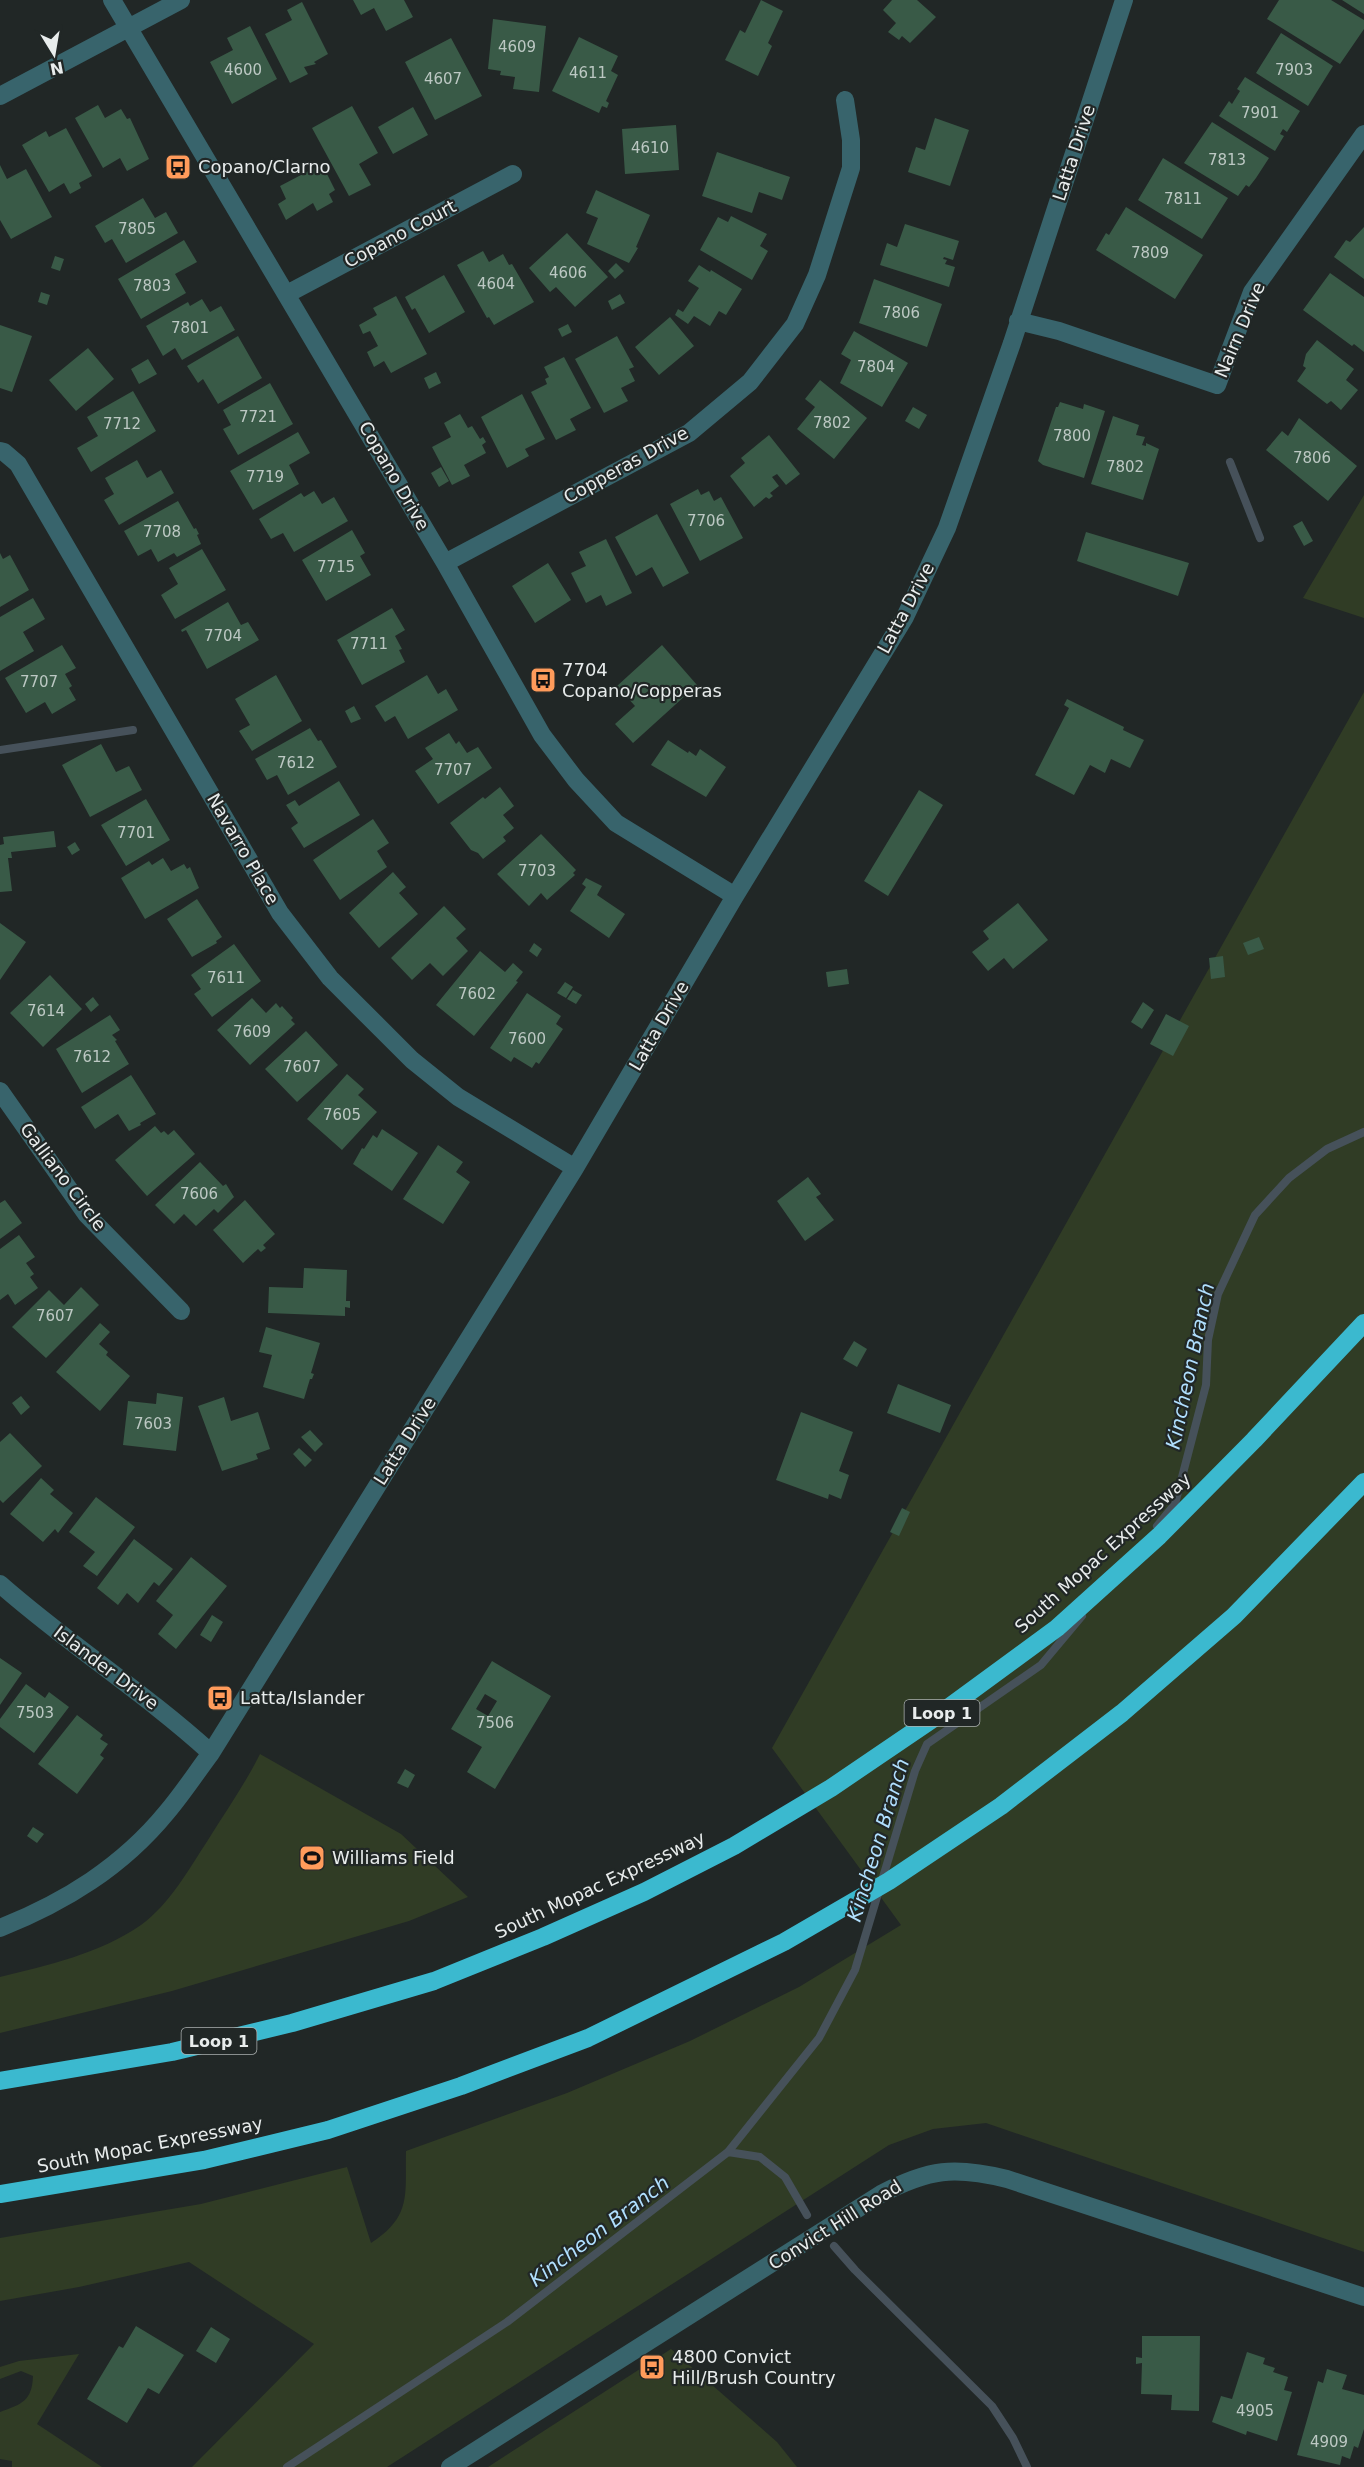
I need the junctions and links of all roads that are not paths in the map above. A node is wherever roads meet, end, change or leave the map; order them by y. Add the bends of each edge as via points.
1 (112, 0) edge
2 (181, 0) edge
3 (1124, 0) edge
4 (129, 29) junction
5 (0, 96) edge
6 (845, 100) dead end
7 (1364, 134) edge
8 (513, 174) dead end
9 (287, 294) junction
10 (1018, 321) junction
11 (0, 451) edge
12 (445, 563) junction
13 (735, 896) junction
14 (0, 1091) edge
15 (575, 1168) junction
16 (181, 1311) dead end
17 (1364, 1323) edge
18 (1364, 1482) edge
19 (0, 1584) edge
20 (211, 1753) junction
21 (0, 1928) edge
22 (0, 2081) edge
23 (0, 2194) edge
24 (1364, 2297) edge
25 (450, 2467) edge

1 - 4 street, Copano Drive
2 - 4 street
3 - 10 street, Latta Drive
4 - 5 street
4 - 9 street, Copano Drive
6 - 12 street, Copperas Drive via 851,168 817,275 795,324 750,382 688,433
7 - 10 street, Nairn Drive via 1252,292 1217,385 1059,331
8 - 9 street, Copano Court
9 - 12 street, Copano Drive
10 - 13 street, Latta Drive via 947,528 905,617
11 - 15 street, Navarro Place via 18,464 280,913 330,978 412,1060 458,1097
12 - 13 street, Copano Drive via 542,735 576,780 616,823
13 - 15 street, Latta Drive
14 - 16 street, Galliano Circle via 87,1215
15 - 20 street, Latta Drive
17 - 22 highway, South Mopac Expressway / Loop 1 via 1159,1536 1057,1628 831,1788 724,1851 624,1901 434,1981 292,2023 172,2052
18 - 23 highway, South Mopac Expressway via 1234,1616 1122,1713 1001,1806 889,1881 784,1942 588,2038 328,2130 204,2160
19 - 20 street, Islander Drive via 176,1720
20 - 21 street, Latta Drive via 167,1813 101,1877 36,1914
24 - 25 street, Convict Hill Road via 1007,2179 976,2171 938,2171 907,2180 881,2194

